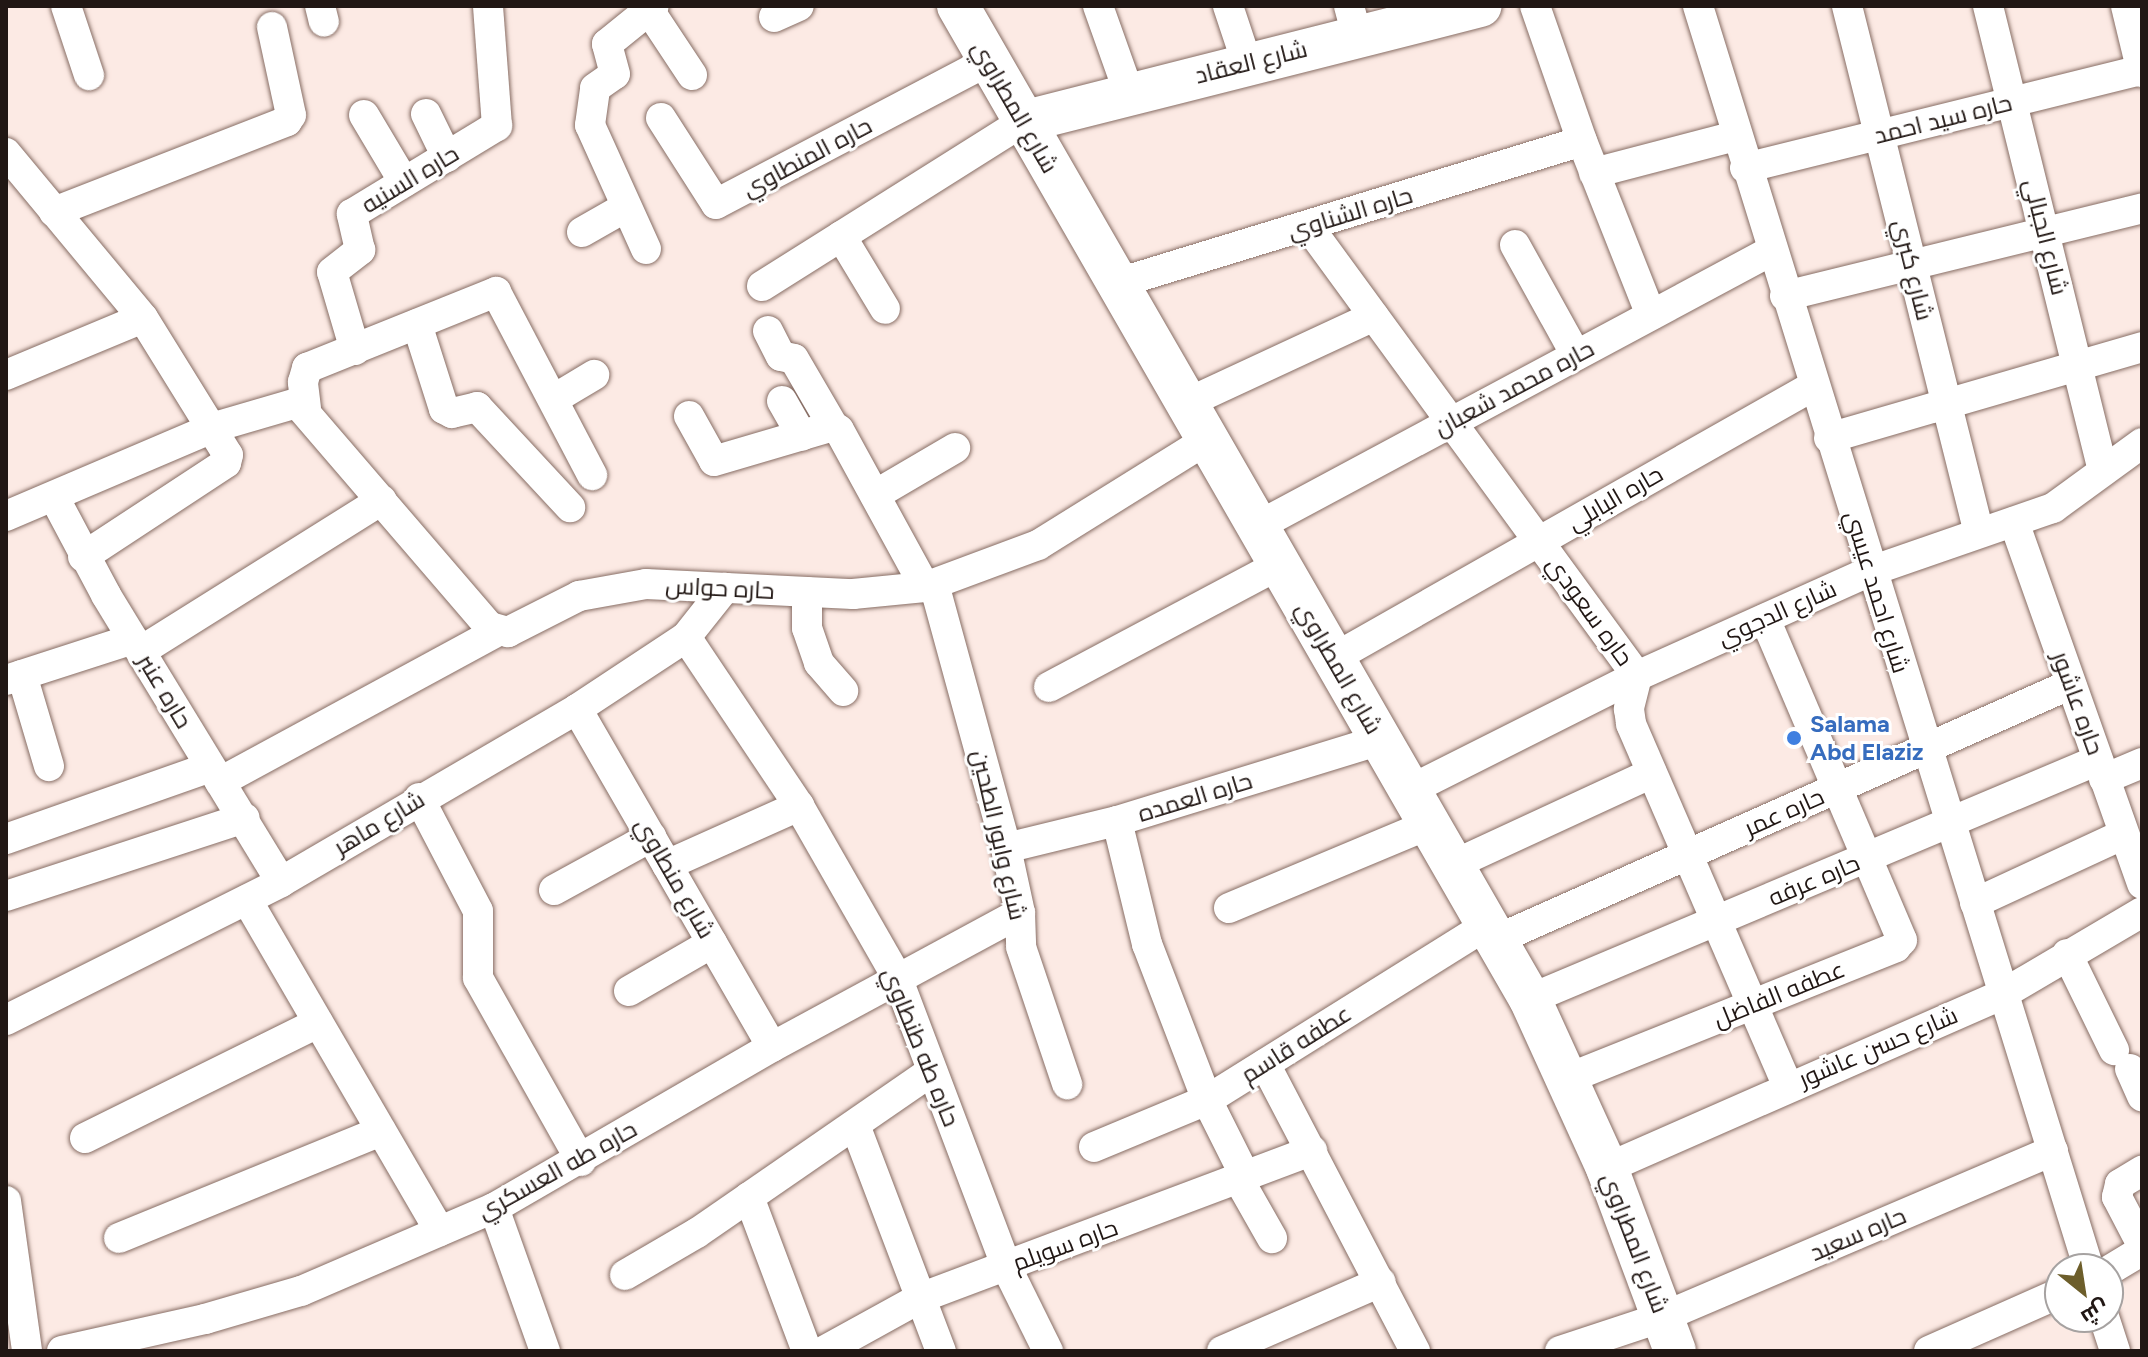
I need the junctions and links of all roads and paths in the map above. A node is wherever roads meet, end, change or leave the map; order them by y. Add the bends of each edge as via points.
1 (66, 6) edge
2 (488, 6) edge
3 (958, 6) edge
4 (1098, 6) edge
5 (1228, 6) edge
6 (1481, 6) edge
7 (1535, 6) edge
8 (1698, 6) edge
9 (1847, 6) edge
10 (1988, 6) edge
11 (2126, 6) edge
12 (651, 8) edge
13 (1353, 21) edge
14 (272, 27) dead end
15 (988, 61) junction
16 (1247, 63) junction
17 (2142, 71) edge
18 (89, 75) dead end
19 (692, 75) dead end
20 (1129, 93) junction
21 (2012, 102) junction
22 (426, 114) dead end
23 (364, 115) dead end
24 (661, 118) dead end
25 (1022, 122) junction
26 (1879, 135) junction
27 (1735, 136) junction
28 (1582, 141) junction
29 (7, 156) edge
30 (447, 157) junction
31 (1745, 168) junction
32 (1594, 173) junction
33 (404, 182) junction
34 (626, 207) junction
35 (2142, 208) edge
36 (54, 212) junction
37 (1308, 226) junction
38 (582, 232) dead end
39 (2045, 232) junction
40 (841, 236) junction
41 (1515, 245) dead end
42 (646, 249) dead end
43 (1771, 251) junction
44 (1912, 265) junction
45 (1118, 283) junction
46 (762, 286) dead end
47 (1785, 296) junction
48 (885, 309) dead end
49 (1651, 315) junction
50 (1374, 316) junction
51 (143, 318) junction
52 (417, 324) junction
53 (768, 331) dead end
54 (2142, 347) edge
55 (355, 350) junction
56 (1576, 355) junction
57 (2077, 365) junction
58 (6, 375) edge
59 (594, 375) dead end
60 (1813, 386) junction
61 (554, 399) junction
62 (782, 401) dead end
63 (1187, 403) junction
64 (1946, 403) junction
65 (306, 408) junction
66 (689, 416) dead end
67 (1452, 422) junction
68 (833, 426) junction
69 (215, 427) junction
70 (802, 436) junction
71 (1829, 438) junction
72 (1208, 439) junction
73 (2141, 447) edge
74 (955, 448) dead end
75 (2103, 469) junction
76 (592, 475) dead end
77 (875, 495) junction
78 (54, 497) junction
79 (382, 500) junction
80 (570, 507) dead end
81 (6, 516) edge
82 (2014, 522) junction
83 (1258, 526) junction
84 (1979, 533) junction
85 (1539, 542) junction
86 (83, 557) junction
87 (1280, 564) junction
88 (1871, 571) junction
89 (930, 586) junction
90 (725, 588) junction
91 (807, 592) junction
92 (1765, 619) junction
93 (498, 631) junction
94 (686, 637) junction
95 (137, 645) junction
96 (1334, 658) junction
97 (1637, 676) junction
98 (14, 678) edge
99 (2071, 684) junction
100 (1049, 687) dead end
101 (843, 691) dead end
102 (577, 709) junction
103 (1381, 740) junction
104 (1926, 748) junction
105 (2142, 763) edge
106 (49, 766) dead end
107 (2101, 770) junction
108 (1652, 773) junction
109 (215, 774) junction
110 (1838, 787) junction
111 (419, 798) junction
112 (799, 806) junction
113 (1420, 807) junction
114 (245, 818) junction
115 (1117, 821) junction
116 (1950, 823) junction
117 (2124, 834) junction
118 (651, 837) junction
119 (6, 839) edge
120 (1006, 848) junction
121 (1688, 855) junction
122 (1868, 857) junction
123 (667, 865) junction
124 (1453, 865) junction
125 (281, 882) junction
126 (2142, 884) edge
127 (554, 890) dead end
128 (6, 896) edge
129 (247, 900) junction
130 (1975, 903) junction
131 (1229, 908) dead end
132 (2142, 912) edge
133 (1020, 913) junction
134 (1717, 921) junction
135 (1494, 932) junction
136 (712, 943) junction
137 (2067, 954) junction
138 (897, 977) junction
139 (629, 991) dead end
140 (2003, 994) junction
141 (1530, 999) junction
142 (1753, 1005) junction
143 (6, 1020) edge
144 (318, 1023) junction
145 (772, 1047) junction
146 (1265, 1064) junction
147 (932, 1071) junction
148 (1569, 1078) junction
149 (1067, 1084) dead end
150 (1788, 1086) junction
151 (2142, 1096) edge
152 (1207, 1100) junction
153 (855, 1125) junction
154 (381, 1131) junction
155 (85, 1138) dead end
156 (1094, 1147) dead end
157 (1312, 1151) junction
158 (2053, 1151) junction
159 (581, 1161) junction
160 (1607, 1168) junction
161 (2142, 1171) edge
162 (1242, 1179) junction
163 (749, 1197) junction
164 (6, 1201) edge
165 (494, 1208) junction
166 (440, 1231) junction
167 (119, 1238) dead end
168 (1272, 1238) dead end
169 (2084, 1253) edge
170 (2124, 1262) edge
171 (1006, 1266) junction
172 (625, 1275) dead end
173 (1381, 1282) junction
174 (920, 1298) junction
175 (2044, 1300) edge
176 (1669, 1334) edge
177 (27, 1351) edge
178 (62, 1351) edge
179 (545, 1351) edge
180 (807, 1351) edge
181 (824, 1351) edge
182 (941, 1351) edge
183 (1048, 1351) edge
184 (1222, 1351) edge
185 (1415, 1351) edge
186 (1560, 1351) edge
187 (1929, 1351) edge

1 - 18 street
2 - 30 street, حاره السنيه via 497,126
3 - 15 street, شارع المطراوي
4 - 20 street
5 - 16 street
6 - 13 street, شارع العقاد
7 - 28 street
8 - 27 street, شارع احمد عيسي
9 - 26 street, شارع كبري
10 - 21 street, شارع الجبالي
11 - 17 street
12 - 19 street
12 - 34 street via 607,44 615,74 594,92 590,130
13 - 16 street, شارع العقاد
14 - 36 street via 291,115 287,121
15 - 24 street, حاره المنطاوي via 716,204
15 - 25 street, شارع المطراوي
16 - 20 street, شارع العقاد
17 - 21 street, حاره سيد احمد
20 - 25 street, شارع العقاد
21 - 26 street, حاره سيد احمد
21 - 39 street, شارع الجبالي
22 - 30 street
23 - 33 street
25 - 40 street
25 - 45 street, شارع المطراوي
26 - 31 street, حاره سيد احمد
26 - 44 street, شارع كبري
27 - 31 street, شارع احمد عيسي
27 - 32 street
28 - 32 street
28 - 37 street, حاره الشناوي
29 - 36 street
30 - 33 street, حاره السنيه
31 - 43 street, شارع احمد عيسي
32 - 49 street
33 - 55 street, حاره السنيه via 352,214 360,250 332,272
34 - 38 street
34 - 42 street
35 - 39 street
36 - 51 street
37 - 45 street, حاره الشناوي
37 - 50 street, حاره سعودي
39 - 44 street
39 - 57 street, شارع الجبالي
40 - 46 street
40 - 48 street
41 - 56 street
43 - 47 street, شارع احمد عيسي
43 - 49 street, حاره محمد شعبان
44 - 47 street
44 - 64 street, شارع كبري
45 - 63 street, شارع المطراوي
47 - 60 street, شارع احمد عيسي
49 - 56 street, حاره محمد شعبان
50 - 63 street
50 - 67 street, حاره سعودي
51 - 58 street
51 - 69 street
52 - 55 street
52 - 61 street via 496,292
52 - 80 street via 444,409 452,413 477,407
53 - 68 street, شارع وابور الطحين via 781,356 794,359
54 - 57 street
55 - 65 street via 307,368
56 - 67 street, حاره محمد شعبان
57 - 64 street
57 - 75 street, شارع الجبالي
59 - 61 street
60 - 71 street, شارع احمد عيسي
60 - 85 street, حاره البابلي
61 - 76 street
62 - 70 street
63 - 72 street, شارع المطراوي
64 - 71 street
64 - 84 street, شارع كبري
65 - 69 street via 293,403
65 - 79 street
66 - 70 street via 714,461
67 - 83 street, حاره محمد شعبان
67 - 85 street, حاره سعودي
68 - 70 street
68 - 77 street, شارع وابور الطحين
69 - 78 street
69 - 86 street via 226,463
71 - 88 street, شارع احمد عيسي
72 - 83 street, شارع المطراوي
72 - 89 street, حاره حواس via 1038,545
73 - 75 street, شارع الدجوي
74 - 77 street
75 - 82 street, شارع الدجوي via 2053,508
77 - 89 street, شارع وابور الطحين
78 - 81 street
78 - 86 street, حاره عنبر
79 - 93 street
79 - 95 street
82 - 84 street, شارع الدجوي
82 - 99 street, حاره عاشور
83 - 87 street, شارع المطراوي
84 - 88 street, شارع الدجوي
85 - 96 street, حاره البابلي
85 - 97 street, حاره سعودي
86 - 95 street, حاره عنبر
87 - 96 street, شارع المطراوي
87 - 100 street
88 - 92 street, شارع الدجوي
88 - 104 street, شارع احمد عيسي
89 - 91 street, حاره حواس via 893,592
89 - 120 street, شارع وابور الطحين
90 - 91 street, حاره حواس
90 - 93 street, حاره حواس via 646,584 609,589 579,596 518,630
90 - 94 street, شارع ماهر
91 - 101 street via 807,628 819,663
92 - 97 street, شارع الدجوي
92 - 110 street
93 - 109 street, حاره حواس
94 - 102 street, شارع ماهر
94 - 112 street, حاره طه طنطاوي
95 - 98 street
95 - 109 street, حاره عنبر
96 - 103 street, شارع المطراوي
97 - 108 street, حاره سعودي via 1629,717
97 - 113 street, شارع الدجوي
98 - 106 street
99 - 104 street, حاره عمر
99 - 107 street, حاره عاشور
102 - 111 street, شارع ماهر
102 - 118 street, شارع منطاوي
103 - 113 street, شارع المطراوي
103 - 115 street, حاره العمده
104 - 110 street, حاره عمر
104 - 116 street, شارع احمد عيسي
105 - 107 street, حاره عرفه
107 - 116 street, حاره عرفه
107 - 117 street, حاره عاشور
108 - 121 street, حاره سعودي
108 - 124 street
109 - 114 street, حاره عنبر
109 - 119 street, حاره حواس
110 - 121 street, حاره عمر
110 - 122 street
111 - 125 street, شارع ماهر
111 - 159 street via 478,911 478,978
112 - 123 street
112 - 138 street, حاره طه طنطاوي
113 - 124 street, شارع المطراوي
113 - 131 street, شارع الدجوي
114 - 125 street, حاره عنبر
114 - 128 street
115 - 120 street, حاره العمده
115 - 152 street via 1147,944
116 - 122 street, حاره عرفه
116 - 130 street, شارع احمد عيسي
117 - 126 street, حاره عاشور
117 - 130 street
118 - 123 street, شارع منطاوي
118 - 127 street
120 - 133 street, شارع وابور الطحين
121 - 134 street, حاره سعودي
121 - 135 street, حاره عمر
122 - 134 street, حاره عرفه
122 - 142 street, عطفه الفاضل via 1901,943
123 - 136 street, شارع منطاوي
124 - 135 street, شارع المطراوي
125 - 129 street, شارع ماهر
129 - 143 street, شارع ماهر
129 - 144 street
130 - 140 street, شارع احمد عيسي
132 - 137 street, شارع حسن عاشور
133 - 138 street, حاره طه العسكري
133 - 149 street, شارع وابور الطحين via 1021,947
134 - 141 street, حاره عرفه
134 - 142 street, حاره سعودي
135 - 141 street, شارع المطراوي
135 - 146 street, عطفه قاسم
136 - 139 street
136 - 145 street, شارع منطاوي
137 - 140 street, شارع حسن عاشور
137 - 151 street
138 - 145 street, حاره طه العسكري
138 - 147 street, حاره طه طنطاوي
140 - 150 street, شارع حسن عاشور
140 - 158 street, شارع احمد عيسي
141 - 148 street, شارع المطراوي
142 - 148 street, عطفه الفاضل
142 - 150 street, حاره سعودي
144 - 154 street
144 - 155 street
145 - 159 street, حاره طه العسكري
146 - 152 street, عطفه قاسم
146 - 157 street
147 - 153 street
147 - 171 street, حاره طه طنطاوي
148 - 160 street, شارع المطراوي
150 - 160 street, شارع حسن عاشور
152 - 156 street, عطفه قاسم
152 - 162 street
153 - 163 street
153 - 174 street
154 - 166 street
154 - 167 street
157 - 162 street, حاره سويلم
157 - 173 street
158 - 169 street, شارع احمد عيسي
158 - 176 street, حاره سعيد
159 - 165 street, حاره طه العسكري
160 - 176 street, شارع المطراوي
161 - 170 street via 2120,1184 2117,1197 2140,1252
162 - 168 street
162 - 171 street, حاره سويلم
163 - 172 street
163 - 180 street
164 - 177 street
165 - 166 street, حاره طه العسكري
165 - 179 street
166 - 178 street, حاره طه العسكري via 347,1273 253,1306
171 - 174 street, حاره سويلم
171 - 183 street, حاره طه طنطاوي
173 - 184 street
173 - 185 street
174 - 181 street, حاره سويلم
174 - 182 street
175 - 187 street
176 - 186 street, حاره سعيد

